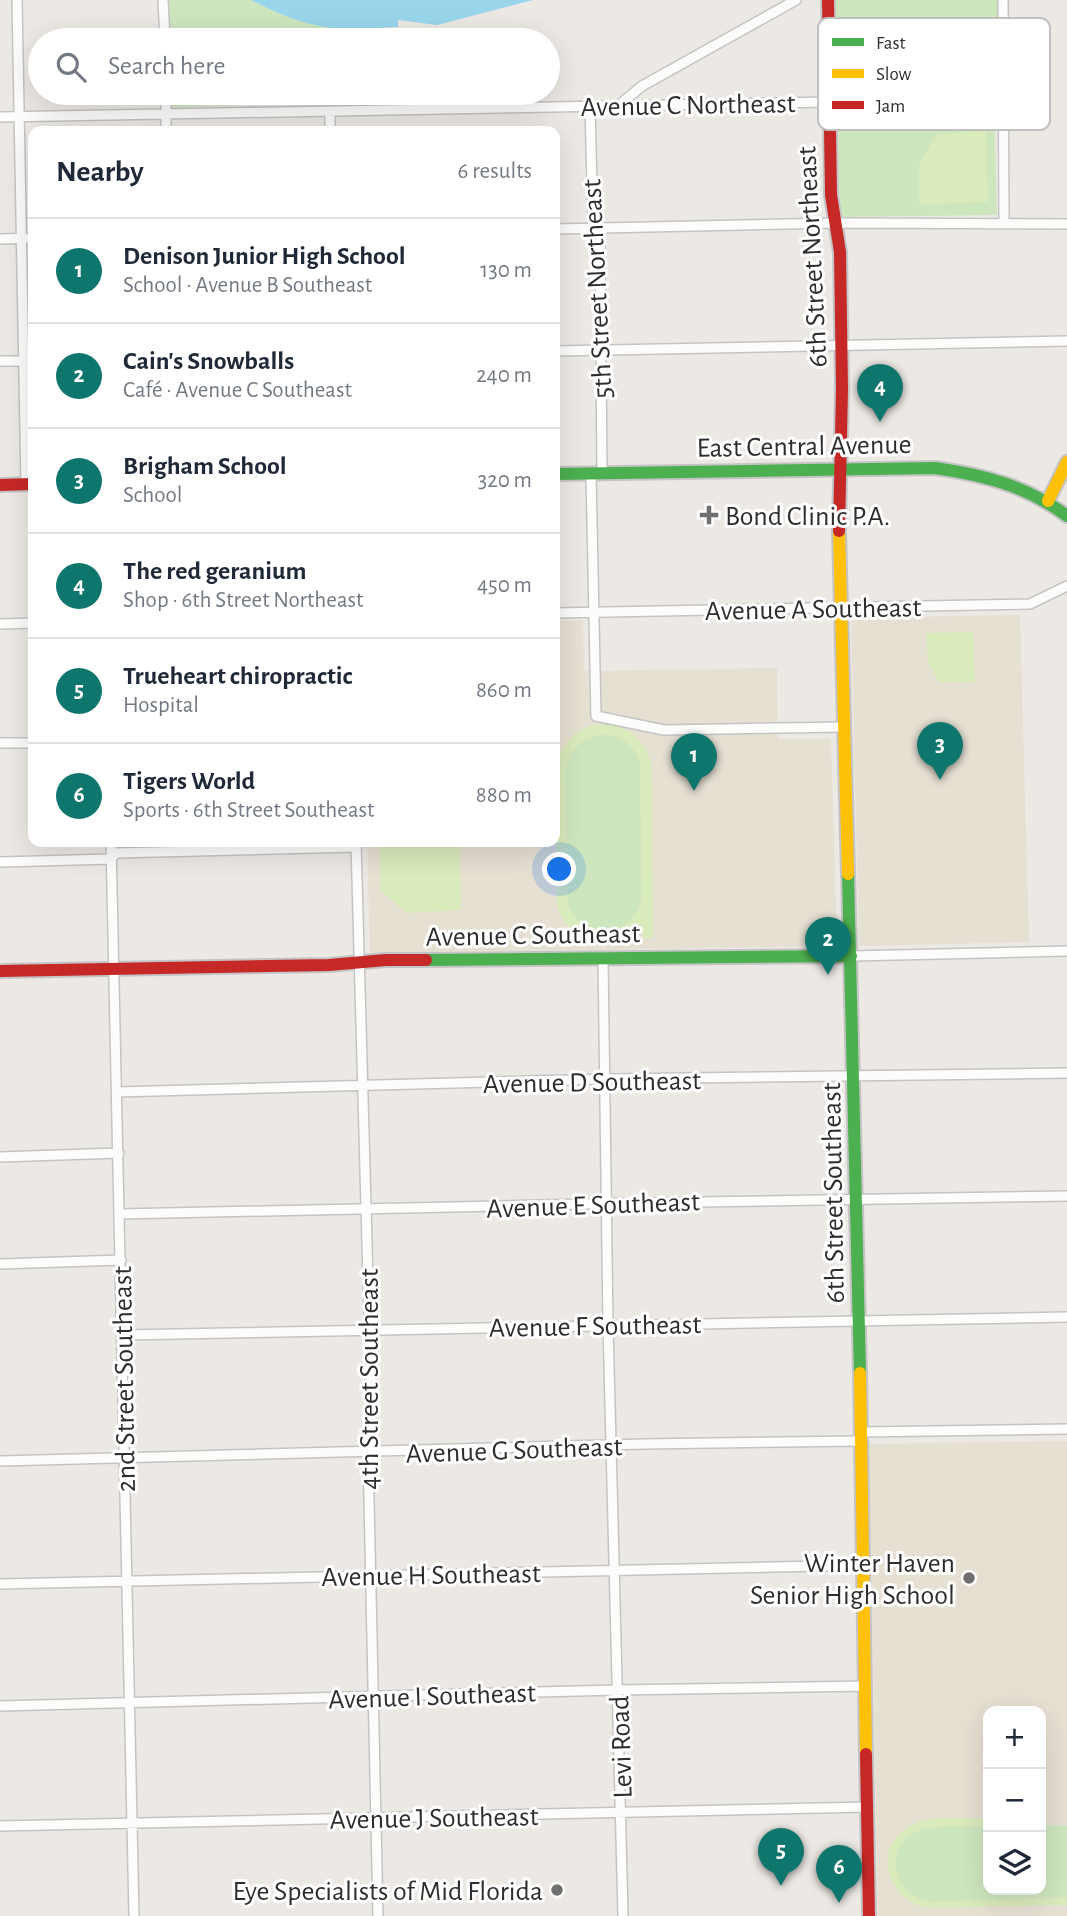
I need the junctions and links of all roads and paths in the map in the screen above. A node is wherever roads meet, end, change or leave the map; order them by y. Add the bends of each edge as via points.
1 (17, 0) edge
2 (163, 0) edge
3 (796, 0) edge
4 (828, 0) edge
5 (1003, 0) edge
6 (828, 18) edge
7 (1004, 18) edge
8 (164, 28) edge
9 (818, 102) edge
10 (166, 105) edge
11 (590, 106) junction
12 (618, 106) junction
13 (330, 111) junction
14 (166, 115) junction
15 (0, 117) edge
16 (20, 117) junction
17 (166, 126) edge
18 (330, 126) edge
19 (830, 130) edge
20 (1005, 130) edge
21 (1004, 222) junction
22 (836, 223) junction
23 (1067, 225) edge
24 (593, 228) junction
25 (560, 229) edge
26 (22, 238) junction
27 (28, 238) edge
28 (0, 239) edge
29 (1067, 341) edge
30 (841, 346) junction
31 (601, 350) junction
32 (560, 351) edge
33 (0, 361) edge
34 (28, 361) edge
35 (1067, 462) edge
36 (839, 470) junction
37 (596, 473) junction
38 (560, 474) edge
39 (28, 484) edge
40 (0, 485) edge
41 (1048, 501) junction
42 (1067, 516) edge
43 (1067, 586) edge
44 (841, 608) junction
45 (595, 612) junction
46 (560, 613) edge
47 (28, 623) edge
48 (0, 624) edge
49 (844, 727) junction
50 (0, 743) edge
51 (28, 743) edge
52 (111, 847) edge
53 (276, 847) edge
54 (356, 847) edge
55 (111, 859) junction
56 (0, 862) edge
57 (1067, 951) edge
58 (851, 956) junction
59 (603, 957) junction
60 (360, 963) junction
61 (114, 969) junction
62 (0, 971) edge
63 (1067, 1073) edge
64 (854, 1077) junction
65 (606, 1079) junction
66 (364, 1086) junction
67 (117, 1092) junction
68 (119, 1153) junction
69 (0, 1157) edge
70 (1067, 1196) edge
71 (857, 1199) junction
72 (607, 1203) junction
73 (367, 1209) junction
74 (120, 1214) junction
75 (121, 1260) junction
76 (0, 1264) edge
77 (1067, 1317) edge
78 (859, 1320) junction
79 (608, 1325) junction
80 (369, 1330) junction
81 (122, 1335) junction
82 (1067, 1429) edge
83 (860, 1437) junction
84 (611, 1446) junction
85 (368, 1453) junction
86 (124, 1458) junction
87 (0, 1461) edge
88 (863, 1565) junction
89 (615, 1574) junction
90 (371, 1576) junction
91 (126, 1581) junction
92 (0, 1584) edge
93 (865, 1686) junction
94 (618, 1690) junction
95 (373, 1697) junction
96 (129, 1702) junction
97 (0, 1706) edge
98 (867, 1807) junction
99 (622, 1813) junction
100 (376, 1818) junction
101 (131, 1824) junction
102 (0, 1826) edge
103 (134, 1916) edge
104 (378, 1916) edge
105 (623, 1916) edge
106 (869, 1916) edge

1 - 16 street
2 - 8 street
3 - 12 street via 648,82
4 - 6 street, 6th Street Northeast
5 - 7 street
9 - 12 street, Avenue C Northeast
10 - 14 street
11 - 12 street, Avenue C Northeast
11 - 13 street, Avenue C Northeast
11 - 24 street, 5th Street Northeast
13 - 14 street, Avenue C Northeast
13 - 18 street
14 - 16 street, Avenue C Northeast
14 - 17 street
15 - 16 street, Avenue C Northeast
16 - 26 street
19 - 22 street, 6th Street Northeast
20 - 21 street
21 - 22 street
21 - 23 street
22 - 24 street
22 - 30 street, 6th Street Northeast
24 - 25 street
24 - 31 street, 5th Street Northeast via 600,236
26 - 27 street
26 - 28 street
26 - 34 street
29 - 30 street
30 - 31 street
30 - 36 street, 6th Street Northeast
31 - 32 street
31 - 37 street, 5th Street Northeast
33 - 34 street
35 - 41 street
36 - 37 street, East Central Avenue
36 - 41 street, East Central Avenue via 976,472
36 - 44 street, 6th Street Southeast
37 - 38 street, East Central Avenue
37 - 45 street, 5th Street Northeast
39 - 40 street
41 - 42 street, East Central Avenue
43 - 44 street, Avenue A Southeast via 1030,604
44 - 45 street, Avenue A Southeast
44 - 49 street, 6th Street Southeast
45 - 46 street, Avenue A Southeast
45 - 49 street, 5th Street Northeast via 596,716 658,730
47 - 48 street
49 - 58 street, 6th Street Southeast
50 - 51 street
52 - 55 street, 2nd Street Southeast
53 - 55 street via 116,853
54 - 60 street, 4th Street Southeast
55 - 56 street
55 - 61 street, 2nd Street Southeast
57 - 58 street, Avenue C Southeast
58 - 59 street, Avenue C Southeast
58 - 64 street, 6th Street Southeast
59 - 60 street, Avenue C Southeast
59 - 65 street, Levi Road
60 - 61 street, Avenue C Southeast
60 - 66 street, 4th Street Southeast
61 - 62 street, Avenue C Southeast
61 - 67 street, 2nd Street Southeast
63 - 64 street, Avenue D Southeast
64 - 65 street, Avenue D Southeast
64 - 71 street, 6th Street Southeast
65 - 66 street, Avenue D Southeast
65 - 72 street, Levi Road
66 - 67 street, Avenue D Southeast
66 - 73 street, 4th Street Southeast
67 - 68 street, 2nd Street Southeast
68 - 69 street
68 - 74 street, 2nd Street Southeast
70 - 71 street, Avenue E Southeast
71 - 72 street, Avenue E Southeast
71 - 78 street, 6th Street Southeast
72 - 73 street, Avenue E Southeast
72 - 79 street, Levi Road
73 - 74 street, Avenue E Southeast
73 - 80 street, 4th Street Southeast
74 - 75 street, 2nd Street Southeast
75 - 76 street
75 - 81 street, 2nd Street Southeast
77 - 78 street, Avenue F Southeast
78 - 79 street, Avenue F Southeast
78 - 83 street, 6th Street Southeast
79 - 80 street, Avenue F Southeast
79 - 84 street, Levi Road
80 - 81 street, Avenue F Southeast
80 - 85 street, 4th Street Southeast via 372,1446
81 - 86 street, 2nd Street Southeast
82 - 83 street, Avenue G Southeast
83 - 84 street, Avenue G Southeast
83 - 88 street, 6th Street Southeast
84 - 85 street, Avenue G Southeast
84 - 89 street, Levi Road
85 - 86 street, Avenue G Southeast
85 - 90 street, 4th Street Southeast
86 - 87 street, Avenue G Southeast
86 - 91 street, 2nd Street Southeast
88 - 89 street, Avenue H Southeast
88 - 93 street, 6th Street Southeast
89 - 90 street, Avenue H Southeast
89 - 94 street, Levi Road
90 - 91 street, Avenue H Southeast
90 - 95 street, 4th Street Southeast
91 - 92 street, Avenue H Southeast
91 - 96 street, 2nd Street Southeast
93 - 94 street, Avenue I Southeast
93 - 98 street, 6th Street Southeast
94 - 95 street, Avenue I Southeast
94 - 99 street, Levi Road
95 - 96 street, Avenue I Southeast
95 - 100 street, 4th Street Southeast
96 - 97 street, Avenue I Southeast
96 - 101 street, 2nd Street Southeast
98 - 99 street, Avenue J Southeast
98 - 106 street, 6th Street Southeast
99 - 100 street, Avenue J Southeast
99 - 105 street, Levi Road
100 - 101 street, Avenue J Southeast
100 - 104 street, 4th Street Southeast
101 - 102 street, Avenue J Southeast
101 - 103 street, 2nd Street Southeast

